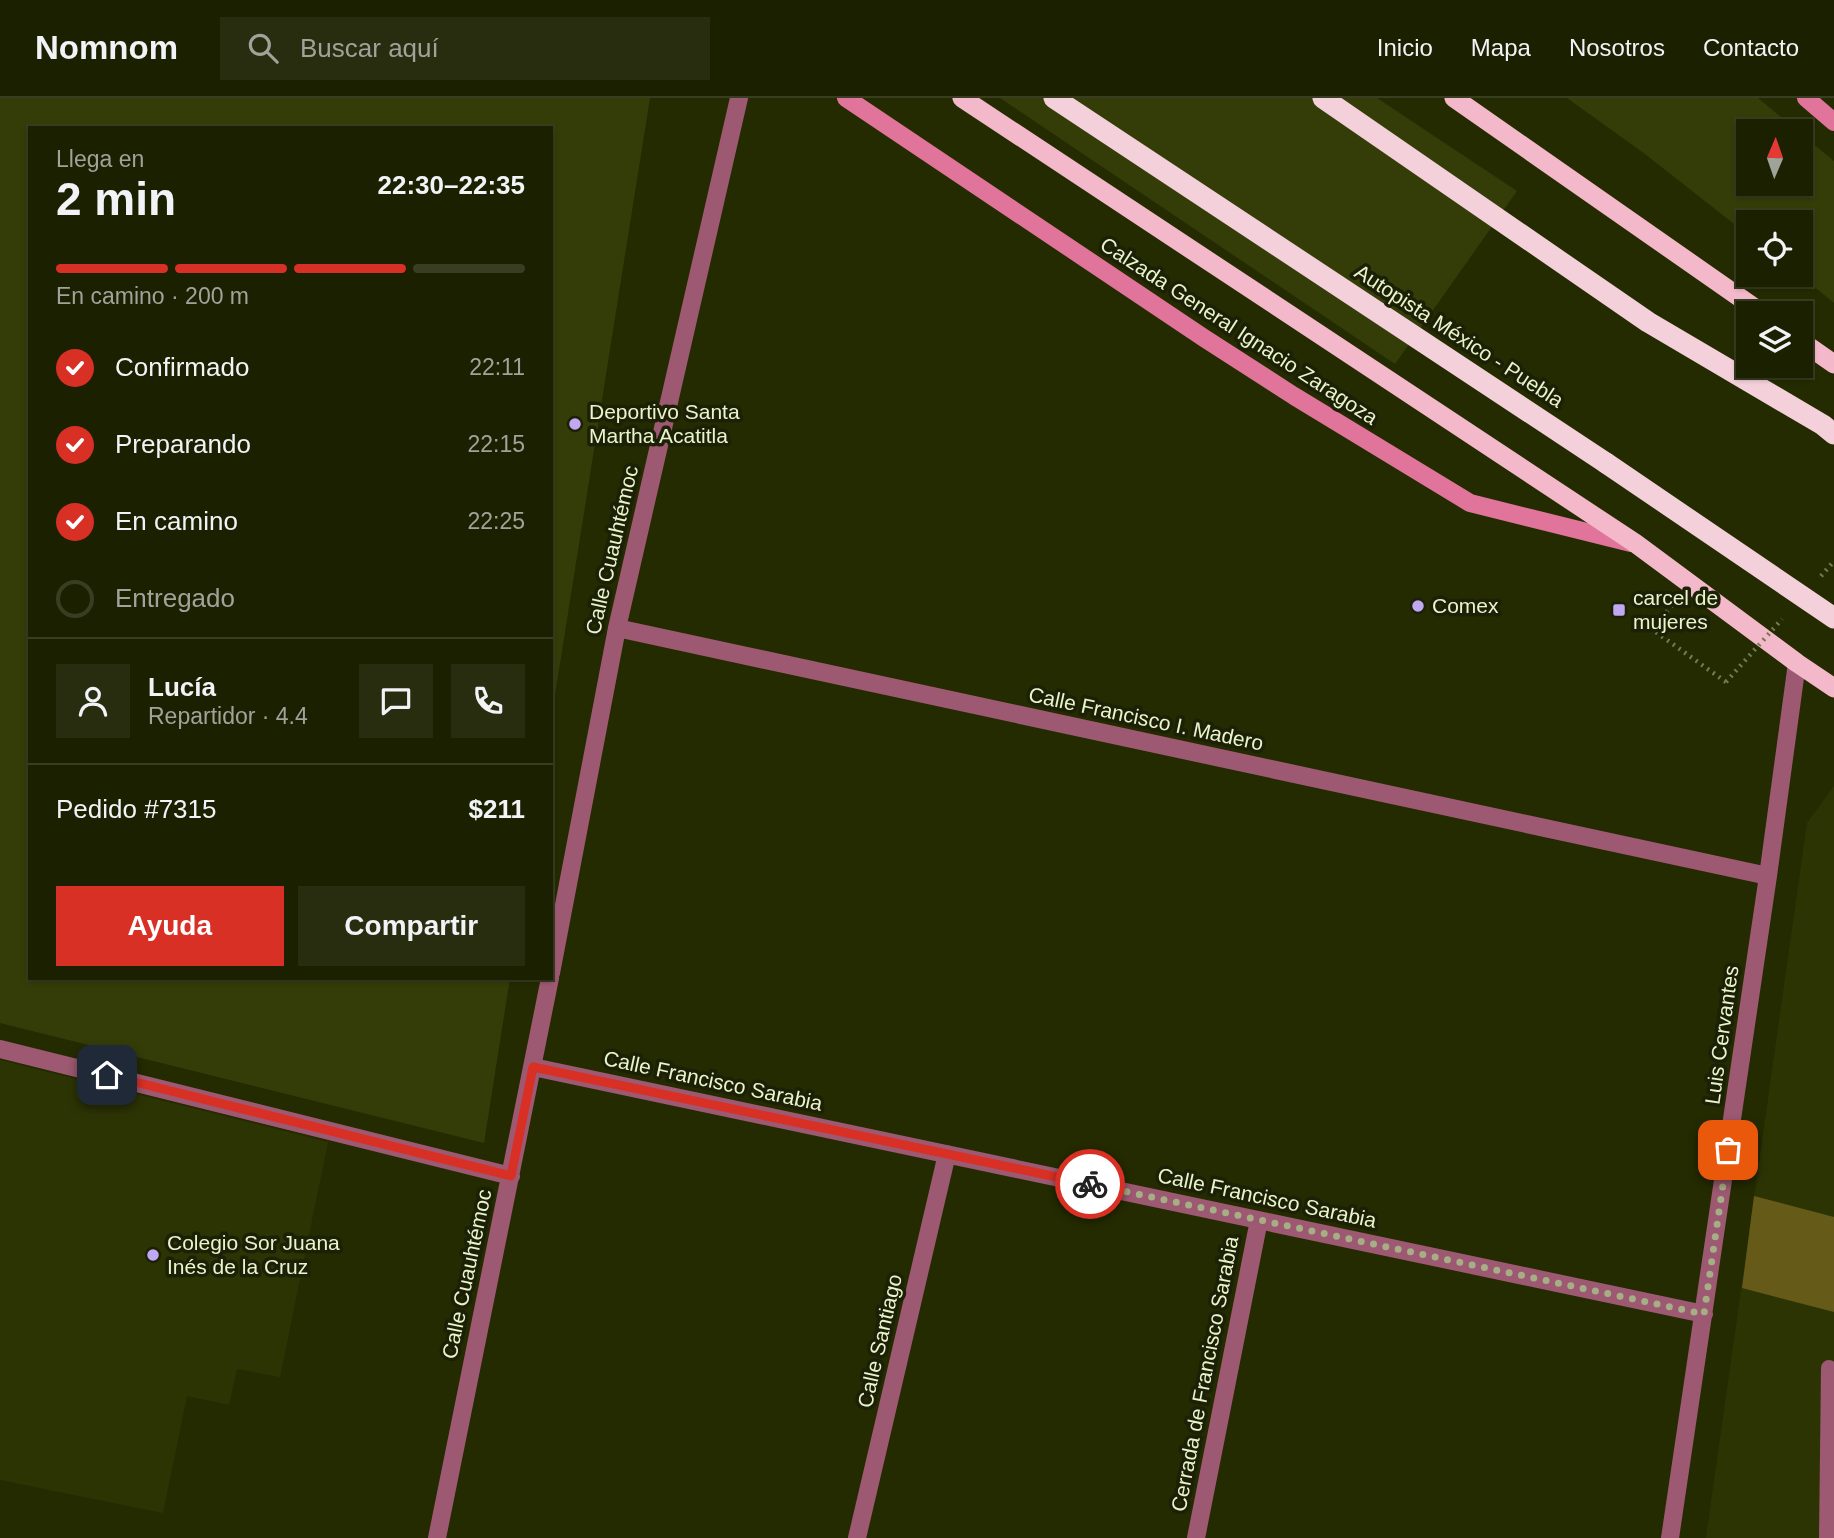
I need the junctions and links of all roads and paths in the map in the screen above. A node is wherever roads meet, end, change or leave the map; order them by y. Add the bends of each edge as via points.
1 (739, 98) edge
2 (846, 98) edge
3 (961, 98) edge
4 (1054, 98) edge
5 (1323, 98) edge
6 (1454, 98) edge
7 (1806, 98) edge
8 (1834, 122) edge
9 (1745, 301) edge
10 (1813, 349) edge
11 (1834, 364) edge
12 (1834, 434) edge
13 (1635, 543) junction
14 (1834, 561) edge
15 (1816, 581) dead end
16 (1789, 611) dead end
17 (1834, 618) edge
18 (617, 628) junction
19 (1653, 629) dead end
20 (1797, 663) junction
21 (1834, 688) edge
22 (1768, 876) junction
23 (553, 963) edge
24 (550, 980) edge
25 (0, 1049) edge
26 (533, 1067) junction
27 (947, 1154) junction
28 (511, 1176) junction
29 (1259, 1220) junction
30 (1704, 1314) junction
31 (1829, 1368) dead end
32 (437, 1538) edge
33 (857, 1538) edge
34 (1196, 1538) edge
35 (1670, 1538) edge
36 (1827, 1538) edge

1 - 18 street, Calle Cuauhtémoc
2 - 13 main road, Calzada General Ignacio Zaragoza via 1226,352 1470,503
3 - 13 highway, Calzada General Ignacio Zaragoza
4 - 17 highway, Autopista México - Puebla, bridge
5 - 12 highway via 1648,322
6 - 9 highway
7 - 8 main road
10 - 11 highway
13 - 20 highway, Calzada General Ignacio Zaragoza
14 - 15 path, bridge
16 - 19 path, bridge via 1726,682
18 - 22 street, Calle Francisco I. Madero
18 - 23 street, Calle Cuauhtémoc
20 - 21 highway, Calzada General Ignacio Zaragoza
20 - 22 street, Luis Cervantes
22 - 30 street, Luis Cervantes
24 - 26 street, Calle Cuauhtémoc
25 - 28 street
26 - 27 street, Calle Francisco Sarabia
26 - 28 street, Calle Cuauhtémoc
27 - 29 street, Calle Francisco Sarabia
27 - 33 street, Calle Santiago
28 - 32 street, Calle Cuauhtémoc
29 - 30 street, Calle Francisco Sarabia
29 - 34 street, Cerrada de Francisco Sarabia
30 - 35 street, Luis Cervantes
31 - 36 lane

